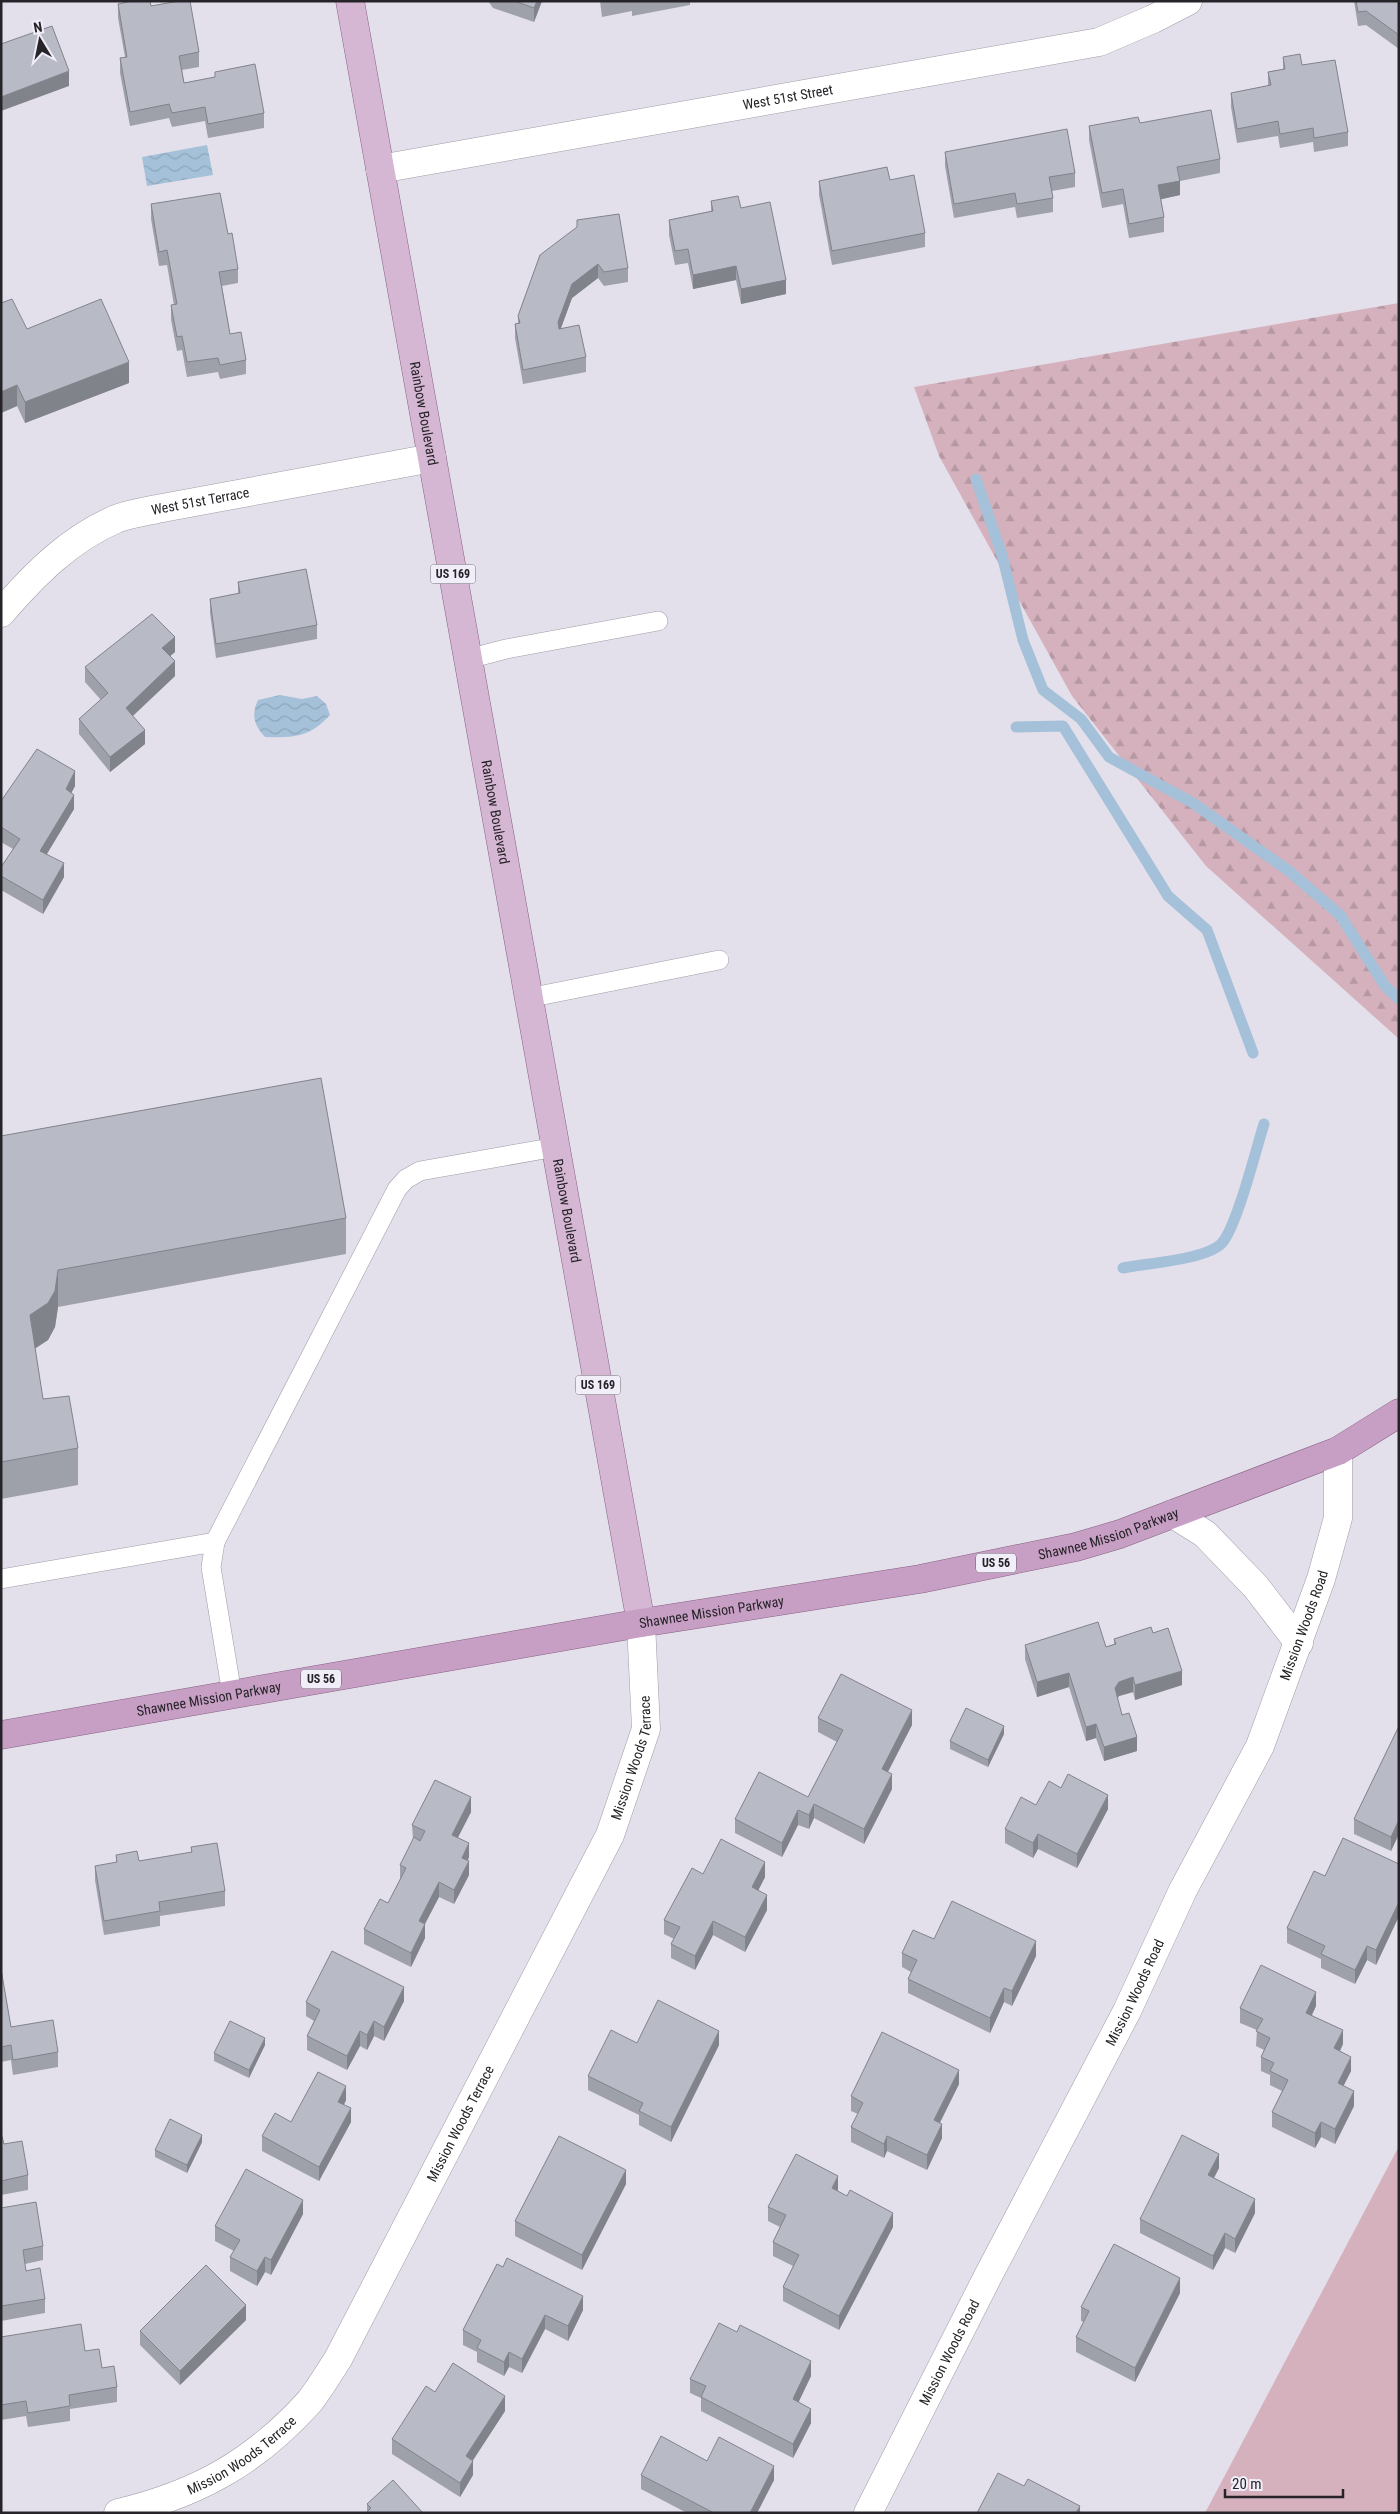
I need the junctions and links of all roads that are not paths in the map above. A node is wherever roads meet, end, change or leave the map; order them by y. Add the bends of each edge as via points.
1 (350, 1) edge
2 (1188, 1) edge
3 (380, 169) junction
4 (432, 458) junction
5 (1, 613) edge
6 (658, 621) dead end
7 (468, 658) junction
8 (719, 960) dead end
9 (528, 998) junction
10 (556, 1147) junction
11 (1399, 1413) edge
12 (1338, 1450) junction
13 (1172, 1514) junction
14 (215, 1542) junction
15 (1, 1580) edge
16 (641, 1623) junction
17 (1299, 1643) junction
18 (232, 1694) junction
19 (1, 1735) edge
20 (118, 2513) edge
21 (868, 2513) edge

1 - 3 main road, Rainbow Boulevard / US 169
2 - 3 street, West 51st Street via 1154,20 1099,42
3 - 4 main road, Rainbow Boulevard / US 169
4 - 5 street, West 51st Terrace via 157,508 117,519 81,537 52,560
4 - 7 main road, Rainbow Boulevard / US 169
6 - 7 lane via 506,648
7 - 9 main road, Rainbow Boulevard / US 169
8 - 9 lane
9 - 10 main road, Rainbow Boulevard / US 169
10 - 14 lane via 420,1171 406,1178 397,1189
10 - 16 main road, Rainbow Boulevard / US 169
11 - 12 highway, Shawnee Mission Parkway / US 56
12 - 13 highway, Shawnee Mission Parkway / US 56
12 - 17 street, Mission Woods Road via 1338,1518 1322,1579
13 - 16 highway, Shawnee Mission Parkway / US 56 via 1076,1547 920,1579
13 - 17 street via 1211,1540 1256,1587
14 - 15 lane
14 - 18 lane via 211,1567
16 - 18 highway, Shawnee Mission Parkway / US 56
16 - 20 street, Mission Woods Terrace via 646,1729 610,1835 338,2359 311,2400 264,2446 228,2472 188,2491
17 - 21 street, Mission Woods Road via 1260,1746 1183,1890 1127,2011
18 - 19 highway, Shawnee Mission Parkway / US 56

